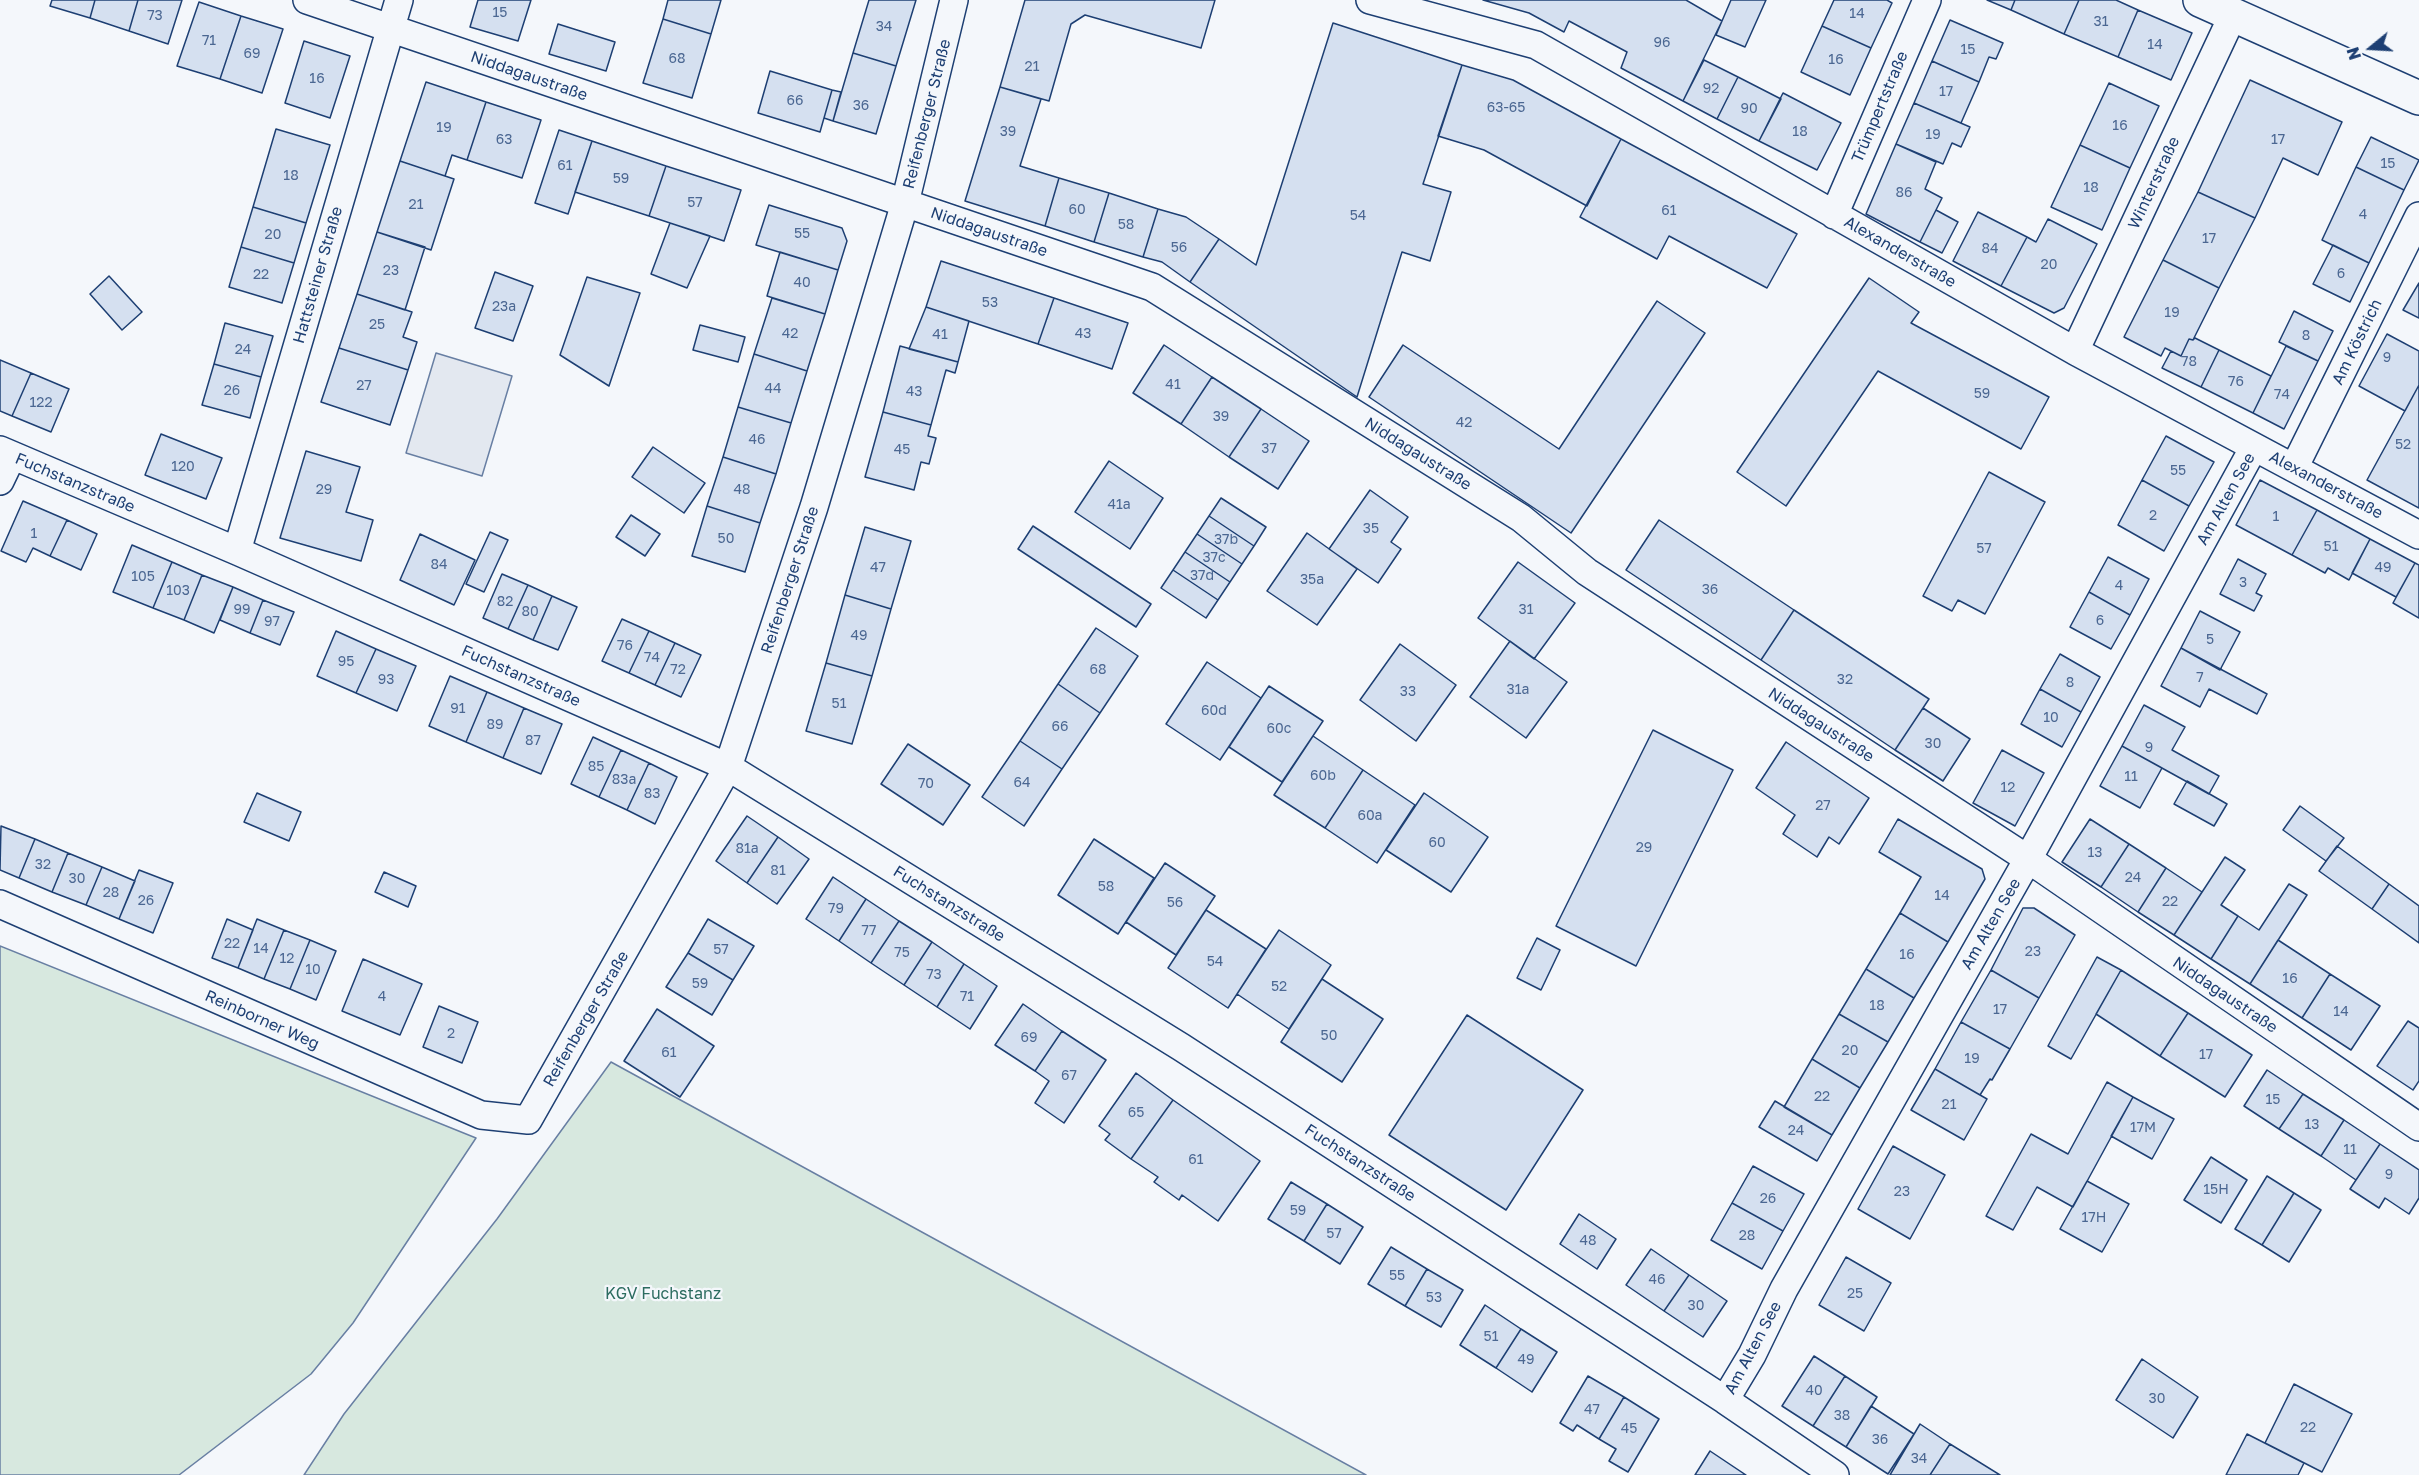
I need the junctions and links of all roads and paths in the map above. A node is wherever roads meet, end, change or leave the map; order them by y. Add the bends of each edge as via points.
1 (307, 0) edge
2 (399, 0) edge
3 (954, 0) edge
4 (1370, 0) edge
5 (1926, 0) edge
6 (2200, 0) edge
7 (2233, 15) junction
8 (390, 29) junction
9 (2419, 98) edge
10 (905, 203) junction
11 (1834, 215) junction
12 (2419, 216) edge
13 (2075, 351) junction
14 (2254, 447) junction
15 (6, 453) edge
16 (2294, 468) junction
17 (0, 482) edge
18 (2419, 535) edge
19 (237, 551) junction
20 (728, 767) junction
21 (2028, 859) junction
22 (0, 904) edge
23 (528, 1120) joint
24 (2419, 1127) edge
25 (1725, 1400) junction
26 (1835, 1475) edge

1 - 8 street, Niddagaustraße
2 - 8 street, Hattsteiner Straße
3 - 10 street, Reifenberger Straße
4 - 11 street, Alexanderstraße via 1536,45
5 - 11 street, Trümpertstraße
6 - 7 main road
7 - 9 main road
7 - 13 street, Winterstraße
8 - 10 street, Niddagaustraße
8 - 19 street, Hattsteiner Straße
10 - 20 street, Reifenberger Straße via 814,507
10 - 21 street, Niddagaustraße via 1152,287 1521,518 1587,572
11 - 13 street, Alexanderstraße
12 - 16 street, Am Köstrich
13 - 14 street, Alexanderstraße
14 - 16 street, Alexanderstraße
14 - 21 street, Am Alten See
15 - 17 street
15 - 19 street, Fuchstanzstraße
16 - 18 street, Alexanderstraße
19 - 20 street, Fuchstanzstraße
20 - 23 street, Reifenberger Straße
20 - 25 street, Fuchstanzstraße via 1181,1047
21 - 24 street, Niddagaustraße
21 - 25 street, Am Alten See
22 - 23 street, Reinborner Weg via 481,1115
25 - 26 street, Fuchstanzstraße

